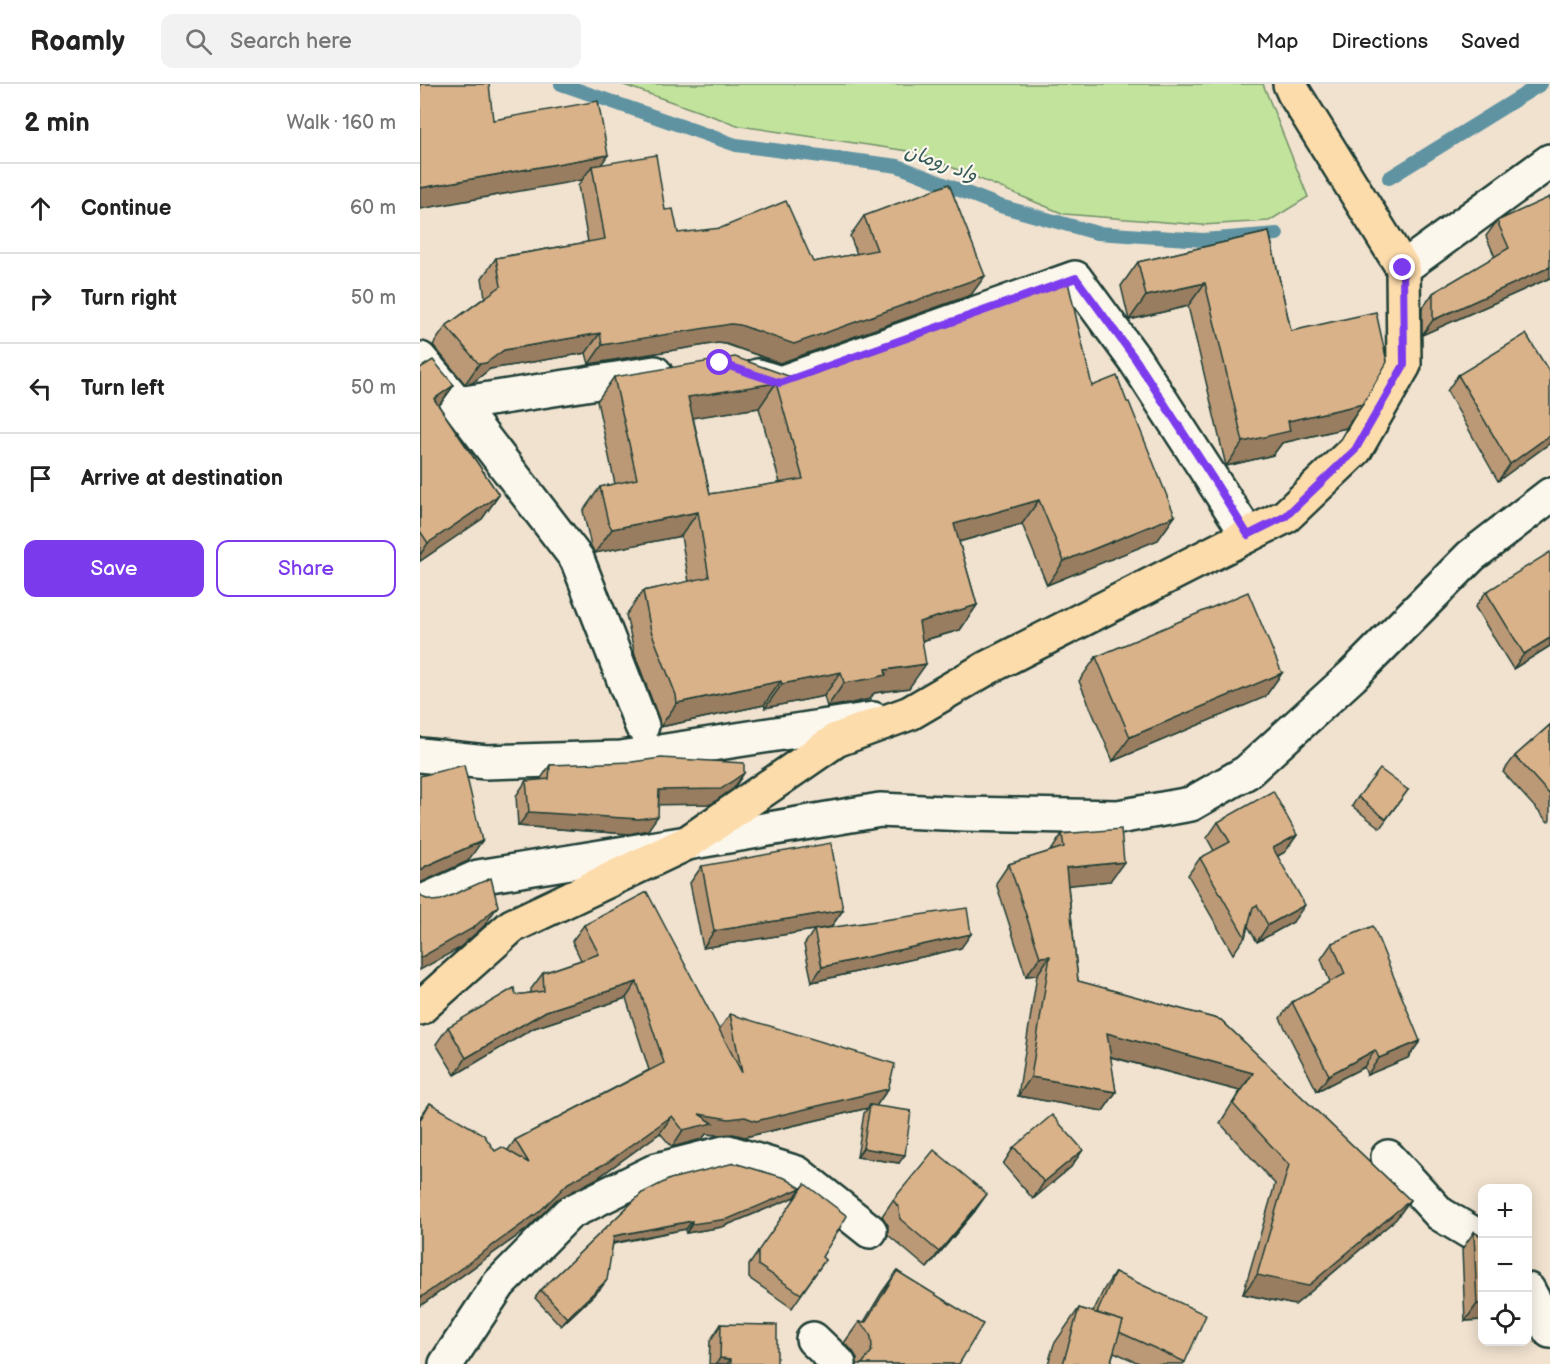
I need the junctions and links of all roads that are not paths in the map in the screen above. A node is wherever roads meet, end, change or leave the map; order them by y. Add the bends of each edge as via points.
1 (1290, 84) edge
2 (1550, 161) edge
3 (1403, 268) junction
4 (420, 359) edge
5 (730, 366) edge
6 (686, 368) edge
7 (458, 404) junction
8 (1550, 495) edge
9 (1248, 535) junction
10 (910, 713) junction
11 (642, 726) dead end
12 (420, 755) edge
13 (687, 843) junction
14 (420, 903) edge
15 (420, 1008) edge
16 (1388, 1157) dead end
17 (870, 1231) dead end
18 (1480, 1238) edge
19 (1528, 1292) edge
20 (1550, 1331) edge
21 (813, 1339) dead end
22 (446, 1364) edge
23 (839, 1364) edge

1 - 3 main road
2 - 3 street
3 - 9 main road via 1404,365 1355,450 1286,516
4 - 7 street
5 - 9 street via 780,383 1076,278 1136,360
6 - 7 street
7 - 11 street via 577,559
8 - 13 street via 1472,556 1352,676 1247,772 1191,804 1118,816 880,810
9 - 10 main road via 987,669
10 - 12 street via 621,758 486,762
10 - 13 main road via 836,740
13 - 14 street via 478,877
13 - 15 main road via 512,926
16 - 18 street via 1440,1214
17 - 22 street via 797,1173 728,1152 657,1170 569,1213 499,1284
19 - 20 street
21 - 23 street

